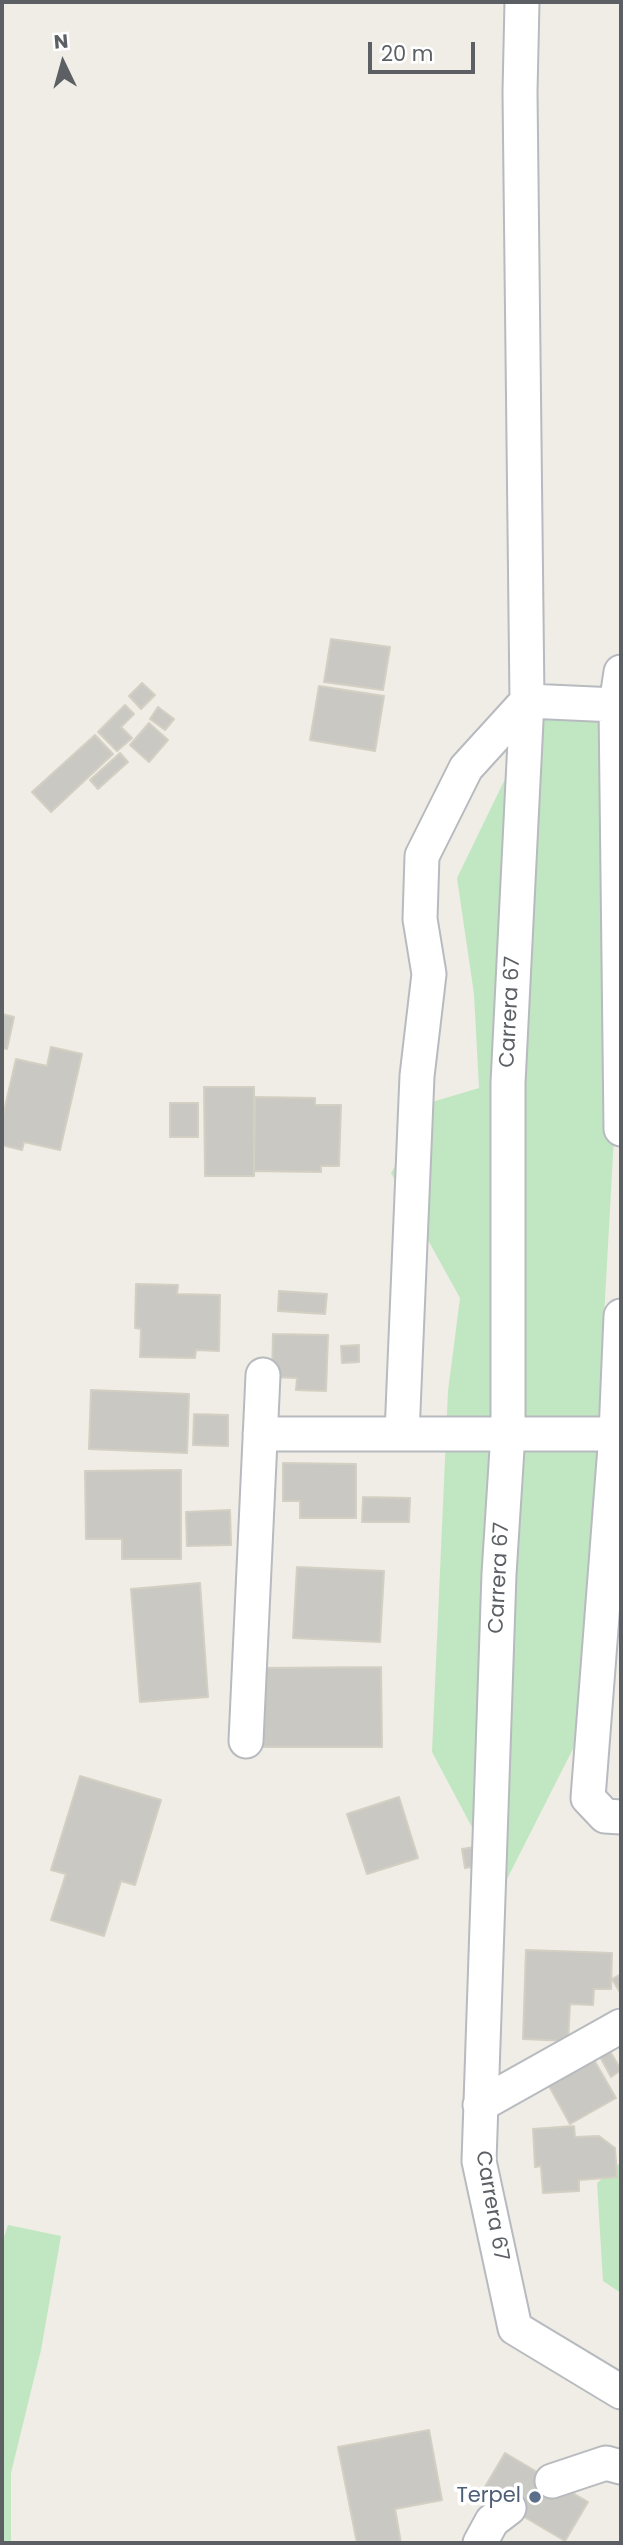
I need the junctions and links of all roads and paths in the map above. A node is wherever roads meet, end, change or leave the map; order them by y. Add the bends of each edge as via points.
1 (522, 2) edge
2 (621, 672) edge
3 (527, 701) junction
4 (616, 705) junction
5 (621, 1129) edge
6 (621, 1316) edge
7 (263, 1376) dead end
8 (508, 1433) junction
9 (260, 1434) junction
10 (402, 1434) junction
11 (616, 1434) junction
12 (246, 1741) dead end
13 (621, 1816) edge
14 (621, 2026) edge
15 (480, 2105) junction
16 (621, 2392) edge
17 (621, 2467) edge
18 (552, 2481) tunnel mouth
19 (509, 2508) tunnel mouth
20 (480, 2543) edge

1 - 3 street, Carrera 67
2 - 4 street
3 - 4 street
3 - 8 street, Carrera 67 via 508,1083
3 - 10 street via 466,768 422,856 420,919 429,974 418,1076
4 - 5 street
6 - 11 street
7 - 9 street
8 - 10 street
8 - 11 street
8 - 15 street, Carrera 67
9 - 10 street
9 - 12 street
11 - 13 street via 588,1798 605,1816
14 - 15 street
15 - 16 street, Carrera 67 via 479,2161 515,2328
17 - 18 street via 606,2463
19 - 20 street via 492,2521

